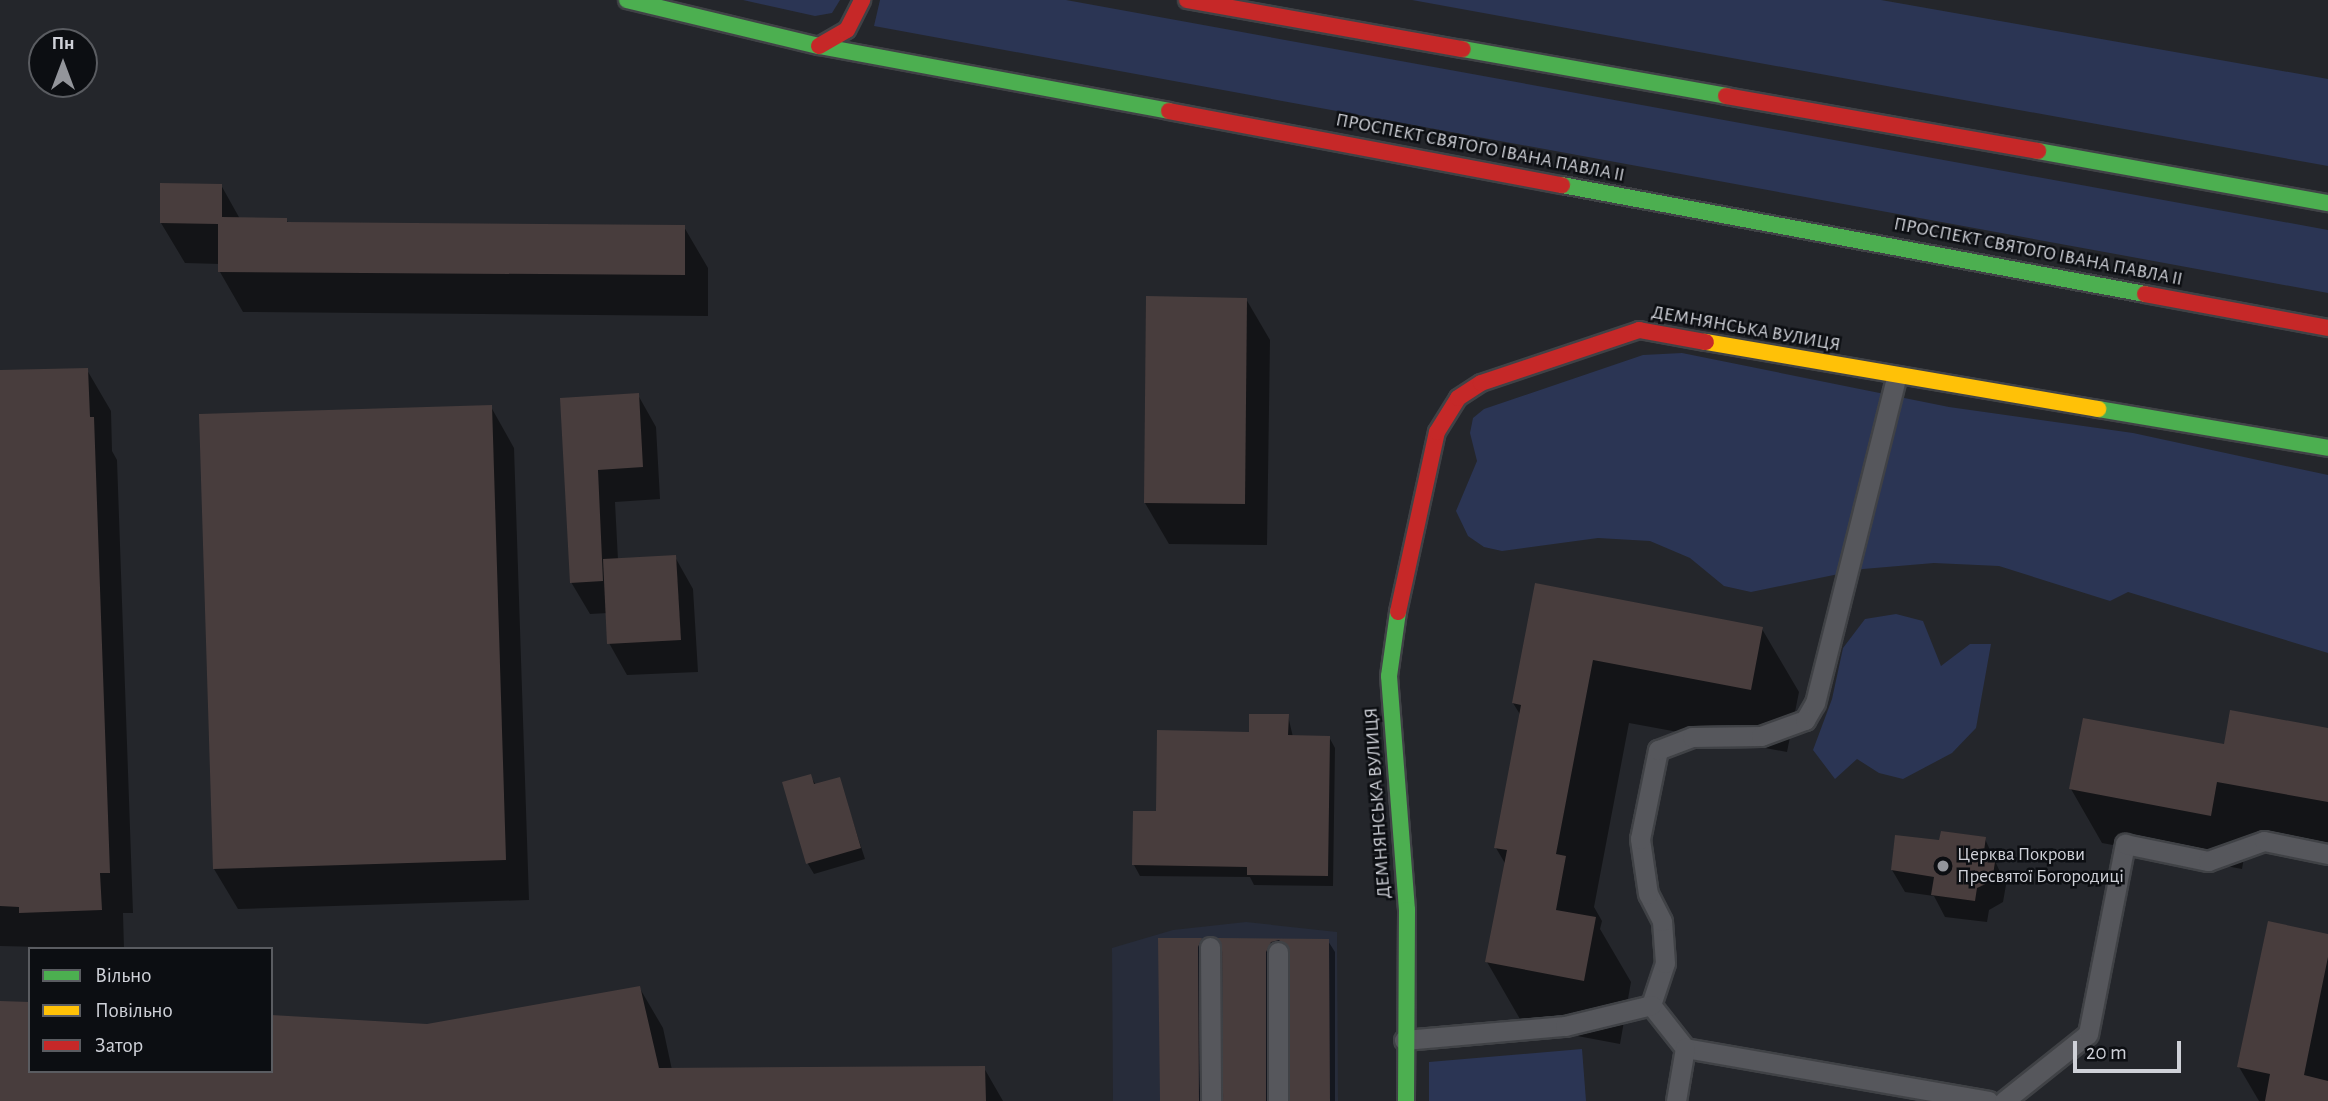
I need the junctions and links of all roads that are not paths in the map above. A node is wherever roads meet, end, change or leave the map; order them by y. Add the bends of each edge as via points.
1 (627, 0) edge
2 (862, 0) edge
3 (1186, 0) edge
4 (819, 46) junction
5 (2328, 203) edge
6 (2328, 328) edge
7 (1896, 378) junction
8 (2328, 448) edge
9 (2328, 854) edge
10 (1210, 947) dead end
11 (1278, 952) dead end
12 (1651, 1005) junction
13 (1404, 1040) junction
14 (1685, 1048) junction
15 (1210, 1101) edge
16 (1278, 1101) edge
17 (1406, 1101) edge
18 (1676, 1101) edge
19 (1988, 1101) edge
20 (2004, 1101) edge

1 - 4 main road, ПРОСПЕКТ СВЯТОГО ІВАНА ПАВЛА II
2 - 4 main road via 858,16 847,30
3 - 5 main road
4 - 6 main road, ПРОСПЕКТ СВЯТОГО ІВАНА ПАВЛА II
7 - 8 main road, ДЕМНЯНСЬКА ВУЛИЦЯ
7 - 12 lane via 1815,703 1805,720 1761,736 1692,737 1658,750 1640,839 1648,894 1662,921 1665,963
7 - 13 main road, ДЕМНЯНСЬКА ВУЛИЦЯ via 1639,330 1481,383 1458,398 1437,432 1402,587 1389,676 1407,910
9 - 20 lane via 2264,841 2208,861 2125,844 2088,1034
10 - 15 lane
11 - 16 lane
12 - 13 lane via 1565,1026
12 - 14 lane
13 - 17 main road, ДЕМНЯНСЬКА ВУЛИЦЯ
14 - 18 lane
14 - 19 lane

